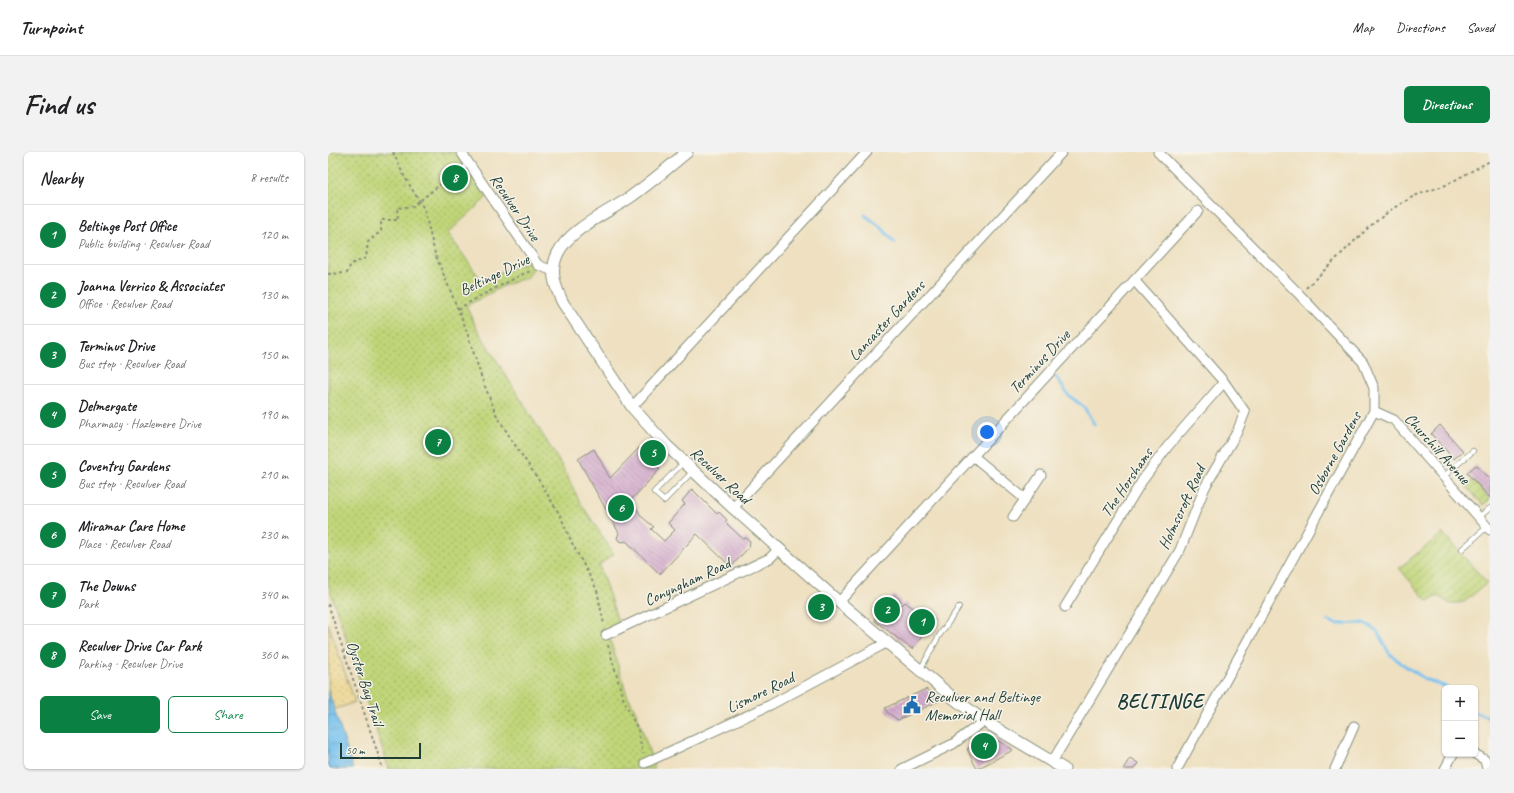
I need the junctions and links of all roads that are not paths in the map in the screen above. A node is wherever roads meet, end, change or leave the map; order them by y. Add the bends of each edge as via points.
1 (461, 152) edge
2 (687, 152) edge
3 (867, 152) edge
4 (1062, 152) edge
5 (1158, 152) edge
6 (469, 164) junction
7 (456, 173) road end
8 (1198, 211) dead end
9 (548, 269) junction
10 (531, 271) road end
11 (1134, 280) junction
12 (1224, 382) junction
13 (632, 407) junction
14 (1374, 411) junction
15 (1473, 451) dead end
16 (973, 456) junction
17 (684, 462) junction
18 (693, 471) junction
19 (1041, 475) dead end
20 (1443, 476) junction
21 (1025, 499) junction
22 (733, 508) junction
23 (1490, 508) edge
24 (1013, 517) dead end
25 (1479, 517) junction
26 (1489, 528) edge
27 (779, 549) junction
28 (1462, 549) dead end
29 (838, 602) junction
30 (959, 607) dead end
31 (1065, 607) dead end
32 (606, 635) road end
33 (886, 643) junction
34 (919, 671) junction
35 (984, 721) junction
36 (1354, 726) dead end
37 (1478, 756) edge
38 (1451, 757) edge
39 (1052, 762) junction
40 (645, 763) road end
41 (902, 769) edge
42 (1064, 769) edge
43 (1178, 769) edge
44 (1335, 769) edge
45 (1445, 769) edge
46 (1487, 769) edge

1 - 6 street, Reculver Drive
2 - 9 street, Reculver Road via 630,197 567,239
3 - 13 street
4 - 22 street, Lancaster Gardens
5 - 14 street, Osborne Gardens via 1363,362 1374,388
6 - 7 lane
6 - 9 street, Reculver Drive via 538,265
8 - 11 street, Terminus Drive
9 - 10 street, Beltinge Drive
9 - 13 street, Reculver Road via 563,303
11 - 12 street, Holmscroft Road
11 - 16 street, Terminus Drive
12 - 31 street, The Horshams via 1168,446 1142,481
12 - 39 street, Holmscroft Road via 1245,412 1237,432 1205,487 1180,550
13 - 17 street, Reculver Road via 648,427
14 - 20 street, Churchill Avenue via 1394,420
14 - 43 street, Osborne Gardens
15 - 20 lane
16 - 21 street
16 - 29 street, Terminus Drive
17 - 18 street, Reculver Road
17 - 18 lane via 654,492 664,501
18 - 22 street, Reculver Road
19 - 21 street
20 - 25 street, Churchill Avenue
21 - 24 street
22 - 27 street, Reculver Road
23 - 25 lane
25 - 26 street, Churchill Avenue
26 - 28 lane
27 - 29 street, Reculver Road
27 - 32 street, Conyngham Road via 770,558
29 - 33 street, Reculver Road
30 - 34 lane
33 - 34 street, Reculver Road
33 - 40 street, Lismore Road via 770,705
34 - 35 street, Reculver Road
35 - 39 street, Reculver Road
35 - 41 street via 953,744
36 - 44 street
37 - 46 street via 1485,760
38 - 45 street
39 - 42 street, Reculver Road

